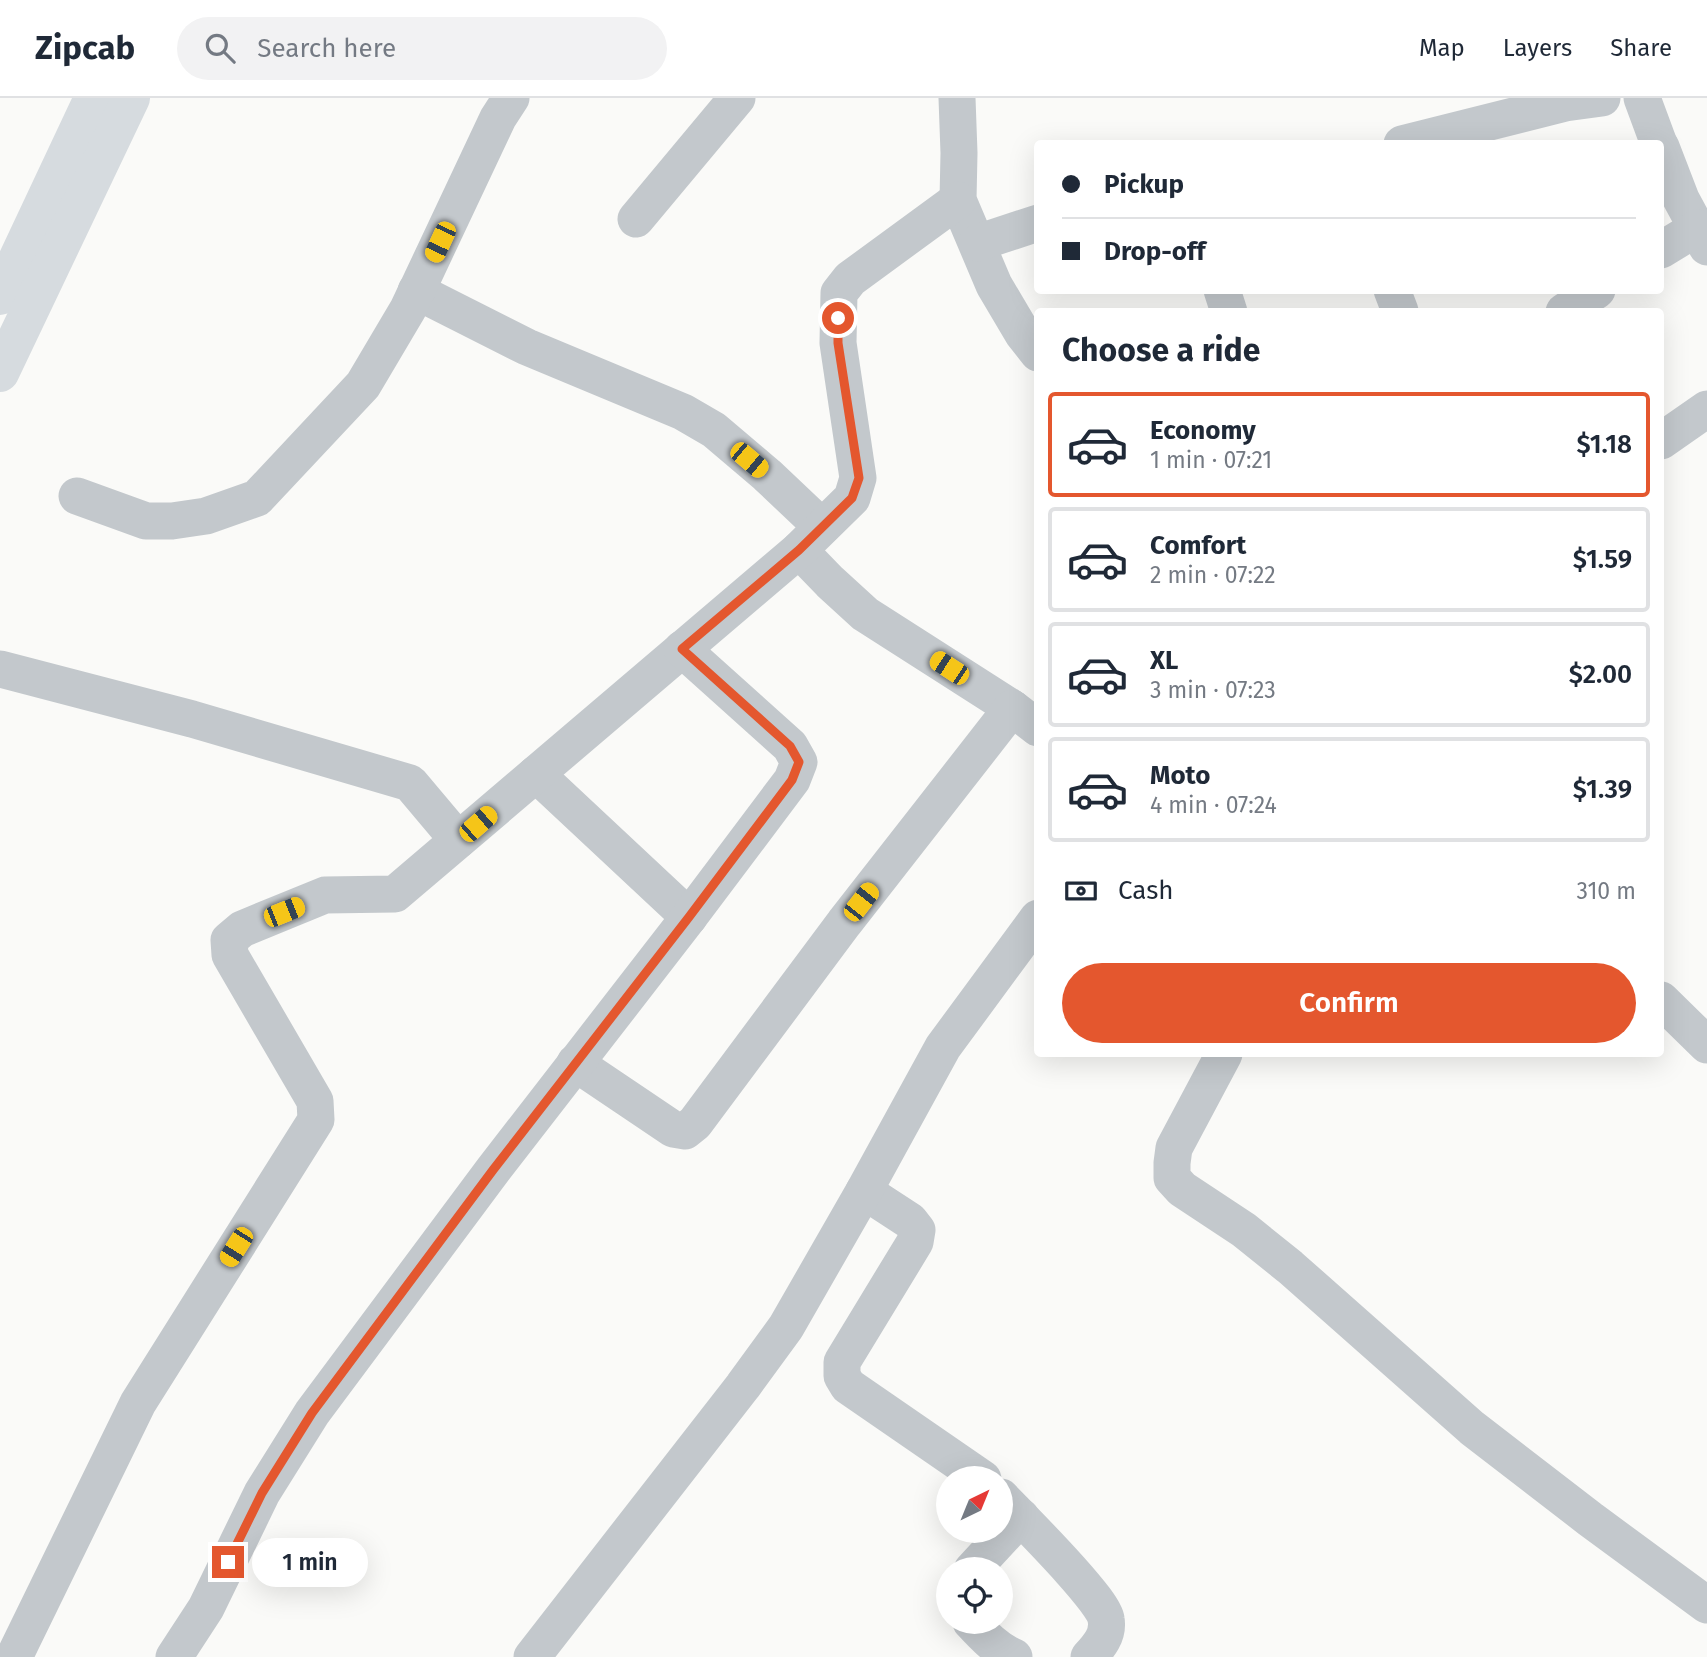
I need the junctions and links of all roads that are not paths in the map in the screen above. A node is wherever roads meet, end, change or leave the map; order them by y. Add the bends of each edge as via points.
1 (93, 98) edge
2 (131, 98) edge
3 (511, 98) edge
4 (737, 98) edge
5 (957, 98) edge
6 (1461, 98) edge
7 (1642, 98) edge
8 (1584, 99) edge
9 (1495, 132) edge
10 (1433, 140) edge
11 (1658, 140) edge
12 (1664, 155) edge
13 (958, 200) junction
14 (636, 219) dead end
15 (1034, 224) edge
16 (1702, 237) edge
17 (977, 243) junction
18 (1664, 249) edge
19 (416, 291) junction
20 (1591, 294) edge
21 (0, 296) edge
22 (1570, 308) edge
23 (1034, 347) edge
24 (0, 373) edge
25 (1707, 409) edge
26 (1664, 439) edge
27 (77, 496) dead end
28 (811, 538) junction
29 (682, 649) junction
30 (0, 669) edge
31 (1025, 718) edge
32 (536, 774) junction
33 (458, 840) junction
34 (689, 917) junction
35 (1034, 923) edge
36 (1664, 1002) edge
37 (1704, 1034) edge
38 (1219, 1057) edge
39 (575, 1063) junction
40 (864, 1191) junction
41 (964, 1466) edge
42 (1013, 1509) edge
43 (1707, 1605) edge
44 (982, 1634) edge
45 (14, 1657) edge
46 (174, 1657) edge
47 (532, 1657) edge
48 (1014, 1657) edge
49 (1089, 1657) edge

1 - 21 main road
2 - 24 main road
3 - 19 street
4 - 14 street
5 - 13 street
6 - 9 street
7 - 11 street
8 - 9 street
9 - 10 street
12 - 16 street
13 - 17 street
13 - 28 street via 850,279 839,293 838,343 859,478 852,498
15 - 17 street
16 - 18 street
17 - 23 street via 994,285
19 - 27 street via 363,385 257,498 172,522 146,521
19 - 28 street via 527,347 683,412 714,430 767,475
20 - 22 street
25 - 26 street
28 - 29 street
28 - 31 street via 830,582 865,614
29 - 32 street
29 - 34 street via 790,746 799,762 792,780
30 - 33 street via 410,783
31 - 39 street via 844,923 685,1131 673,1129
32 - 33 street
32 - 34 street
33 - 45 street via 395,894 326,895 242,929 229,940 230,954 316,1101 316,1120 138,1403
34 - 39 street
35 - 40 street via 943,1047
36 - 37 street
38 - 43 street via 1174,1148 1172,1178 1290,1267 1472,1428
39 - 46 street via 312,1413 262,1493 206,1608
40 - 41 street via 917,1230 915,1242 842,1362 842,1376 848,1387
40 - 47 street via 786,1327
42 - 49 street via 1107,1617 1106,1634
44 - 48 street

